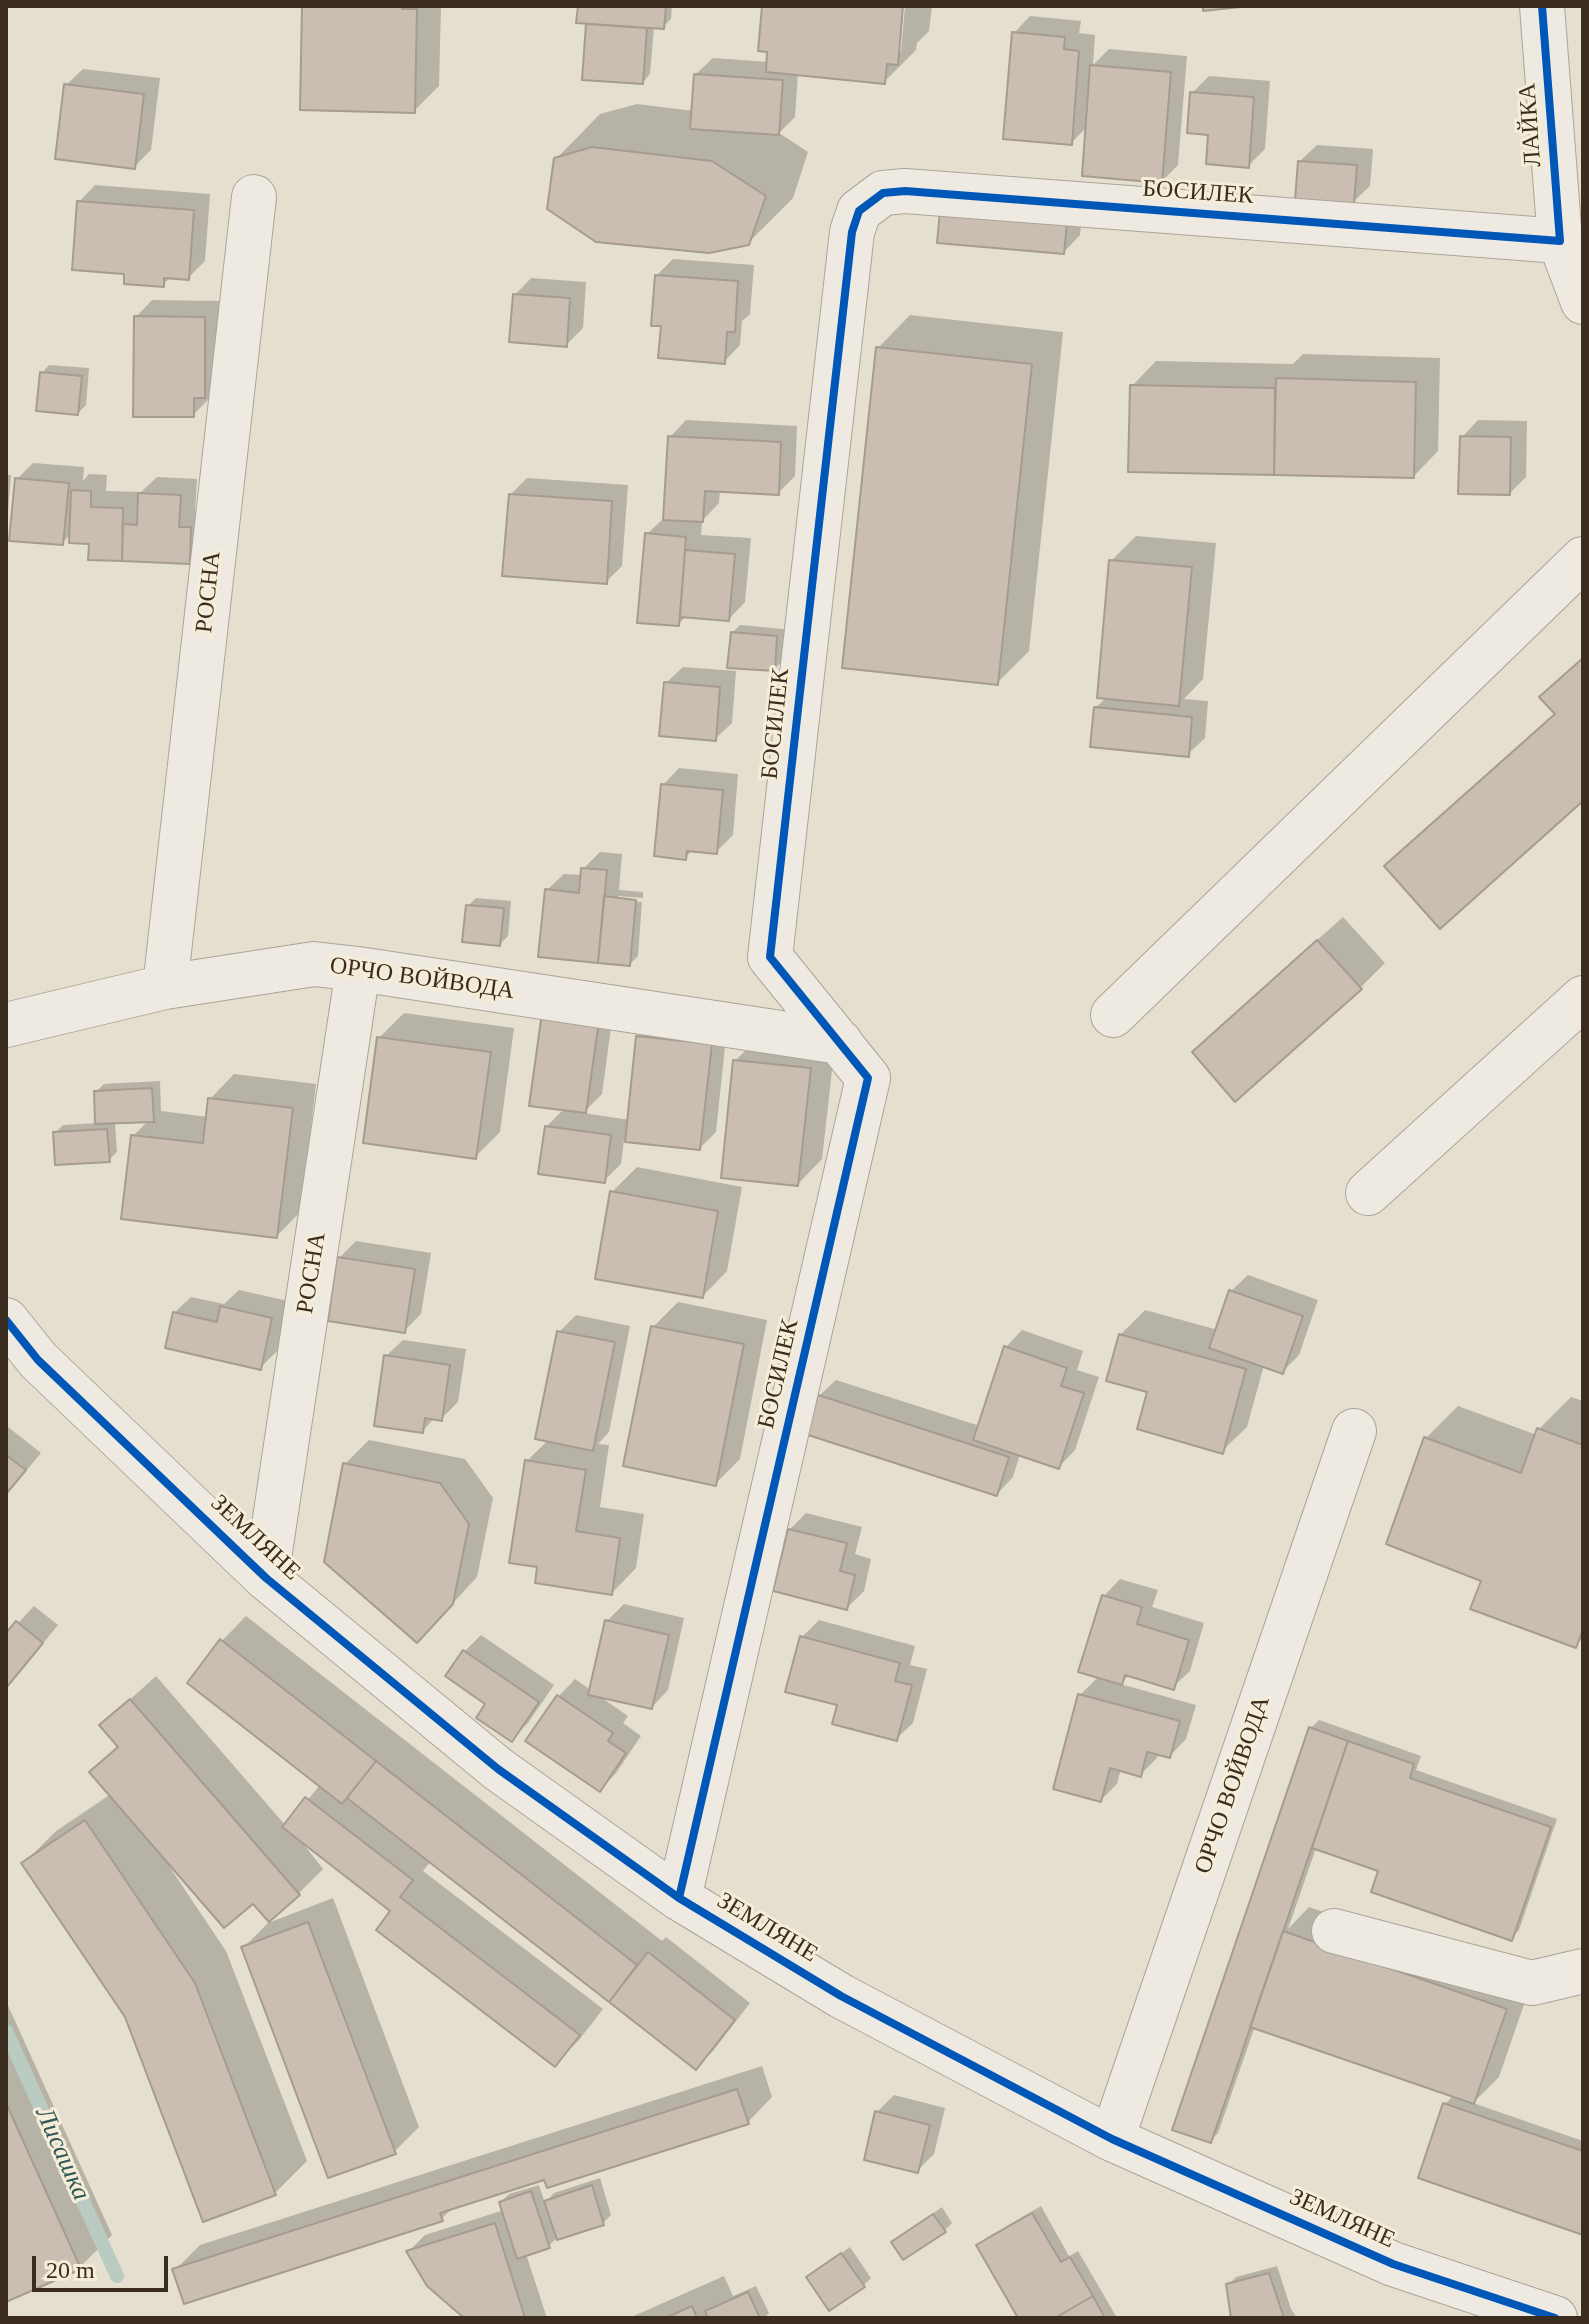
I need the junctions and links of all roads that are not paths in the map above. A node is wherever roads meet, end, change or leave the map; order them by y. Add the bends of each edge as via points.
1 (1542, 6) edge
2 (254, 197) dead end
3 (1560, 241) junction
4 (1583, 302) edge
5 (1583, 559) edge
6 (770, 957) junction
7 (358, 969) junction
8 (165, 987) junction
9 (1583, 998) edge
10 (1113, 1015) dead end
11 (6, 1025) edge
12 (763, 1030) junction
13 (840, 1042) junction
14 (1368, 1193) dead end
15 (6, 1320) edge
16 (1354, 1431) dead end
17 (266, 1578) junction
18 (679, 1898) junction
19 (1334, 1931) dead end
20 (1583, 1971) edge
21 (1112, 2139) junction
22 (1555, 2318) edge

1 - 3 street, ЛАЙКА
2 - 8 street, РОСНА
3 - 4 street, ЛАЙКА
3 - 6 street, БОСИЛЕК via 905,191 869,201 852,232
5 - 10 street
6 - 12 street, БОСИЛЕК
6 - 13 street, БОСИЛЕК
7 - 8 street, ОРЧО ВОЙВОДА via 314,964
7 - 12 street, ОРЧО ВОЙВОДА
7 - 17 street, РОСНА
8 - 11 street, ОРЧО ВОЙВОДА
9 - 14 street
12 - 13 street, ОРЧО ВОЙВОДА
13 - 18 street, БОСИЛЕК via 868,1078
15 - 17 street, ЗЕМЛЯНЕ via 38,1360
16 - 21 street, ОРЧО ВОЙВОДА
17 - 18 street, ЗЕМЛЯНЕ via 498,1769
18 - 21 street, ЗЕМЛЯНЕ via 841,1996
19 - 20 street via 1532,1983
21 - 22 street, ЗЕМЛЯНЕ via 1393,2264

